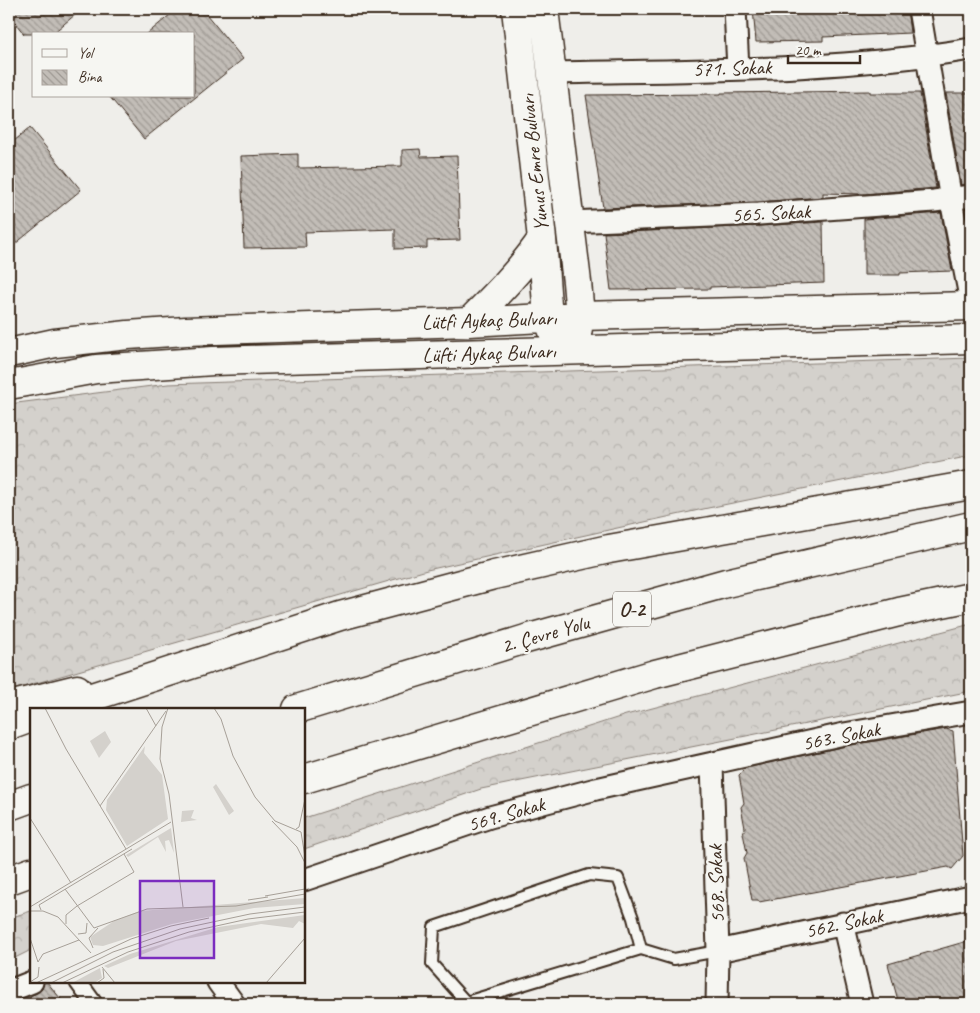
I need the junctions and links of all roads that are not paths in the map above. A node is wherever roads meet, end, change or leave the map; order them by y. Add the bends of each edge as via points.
1 (516, 9) edge
2 (544, 9) edge
3 (736, 9) edge
4 (920, 9) edge
5 (971, 48) edge
6 (926, 56) junction
7 (738, 69) junction
8 (551, 73) junction
9 (524, 77) junction
10 (971, 196) edge
11 (950, 200) junction
12 (569, 222) junction
13 (542, 239) junction
14 (971, 302) edge
15 (971, 306) edge
16 (580, 316) junction
17 (548, 318) junction
18 (469, 322) junction
19 (971, 339) edge
20 (569, 351) junction
21 (9, 353) edge
22 (9, 385) edge
23 (971, 484) edge
24 (971, 526) edge
25 (971, 596) edge
26 (169, 671) junction
27 (9, 706) edge
28 (58, 708) edge
29 (300, 708) edge
30 (971, 712) edge
31 (30, 718) edge
32 (9, 726) edge
33 (712, 764) junction
34 (305, 779) edge
35 (30, 798) edge
36 (9, 806) edge
37 (30, 872) edge
38 (9, 880) edge
39 (305, 880) edge
40 (971, 897) edge
41 (842, 923) junction
42 (640, 949) junction
43 (718, 951) junction
44 (30, 983) edge
45 (79, 983) edge
46 (219, 983) edge
47 (9, 991) edge
48 (466, 1003) edge
49 (94, 1004) edge
50 (234, 1004) edge
51 (717, 1004) edge
52 (862, 1004) edge

1 - 9 main road, Yunus Emre Bulvarı
2 - 8 main road, Yunus Emre Bulvarı
3 - 7 street
4 - 6 street
5 - 6 street, 571. Sokak
6 - 7 street, 571. Sokak
6 - 11 street
7 - 8 street, 571. Sokak
8 - 9 main road
8 - 12 main road, Yunus Emre Bulvarı
9 - 13 main road, Yunus Emre Bulvarı
10 - 11 street, 565. Sokak
11 - 12 street, 565. Sokak via 759,214
11 - 14 street
12 - 16 main road, Yunus Emre Bulvarı
13 - 17 main road, Yunus Emre Bulvarı
13 - 18 main road via 531,256
15 - 16 main road, Lütfi Aykaç Bulvarı
16 - 17 main road, Lütfi Aykaç Bulvarı
16 - 20 main road, Yunus Emre Bulvarı
17 - 18 main road, Lütfi Aykaç Bulvarı
17 - 20 main road, Yunus Emre Bulvarı via 558,341
18 - 21 main road, Lütfi Aykaç Bulvarı via 128,335 55,343
19 - 20 main road, Lüfti Aykaç Bulvarı
20 - 22 main road, Lüfti Aykaç Bulvarı via 213,361 96,370
23 - 26 main road via 610,549 494,575 340,616
24 - 29 main road, 2. Çevre Yolu / O-2 via 726,583 526,639
25 - 34 main road via 655,674
26 - 27 main road
26 - 28 main road
30 - 33 street, 563. Sokak via 844,734
31 - 32 main road
33 - 39 street, 569. Sokak via 596,789 490,817
33 - 43 street, 568. Sokak
35 - 36 main road
37 - 38 main road
40 - 41 street, 562. Sokak
41 - 43 street, 562. Sokak
41 - 52 street
42 - 43 lane via 674,959
42 - 48 lane
42 - 48 lane via 618,878 588,875 434,927 432,964
43 - 51 street, 568. Sokak
44 - 47 street
45 - 49 street
46 - 50 street

